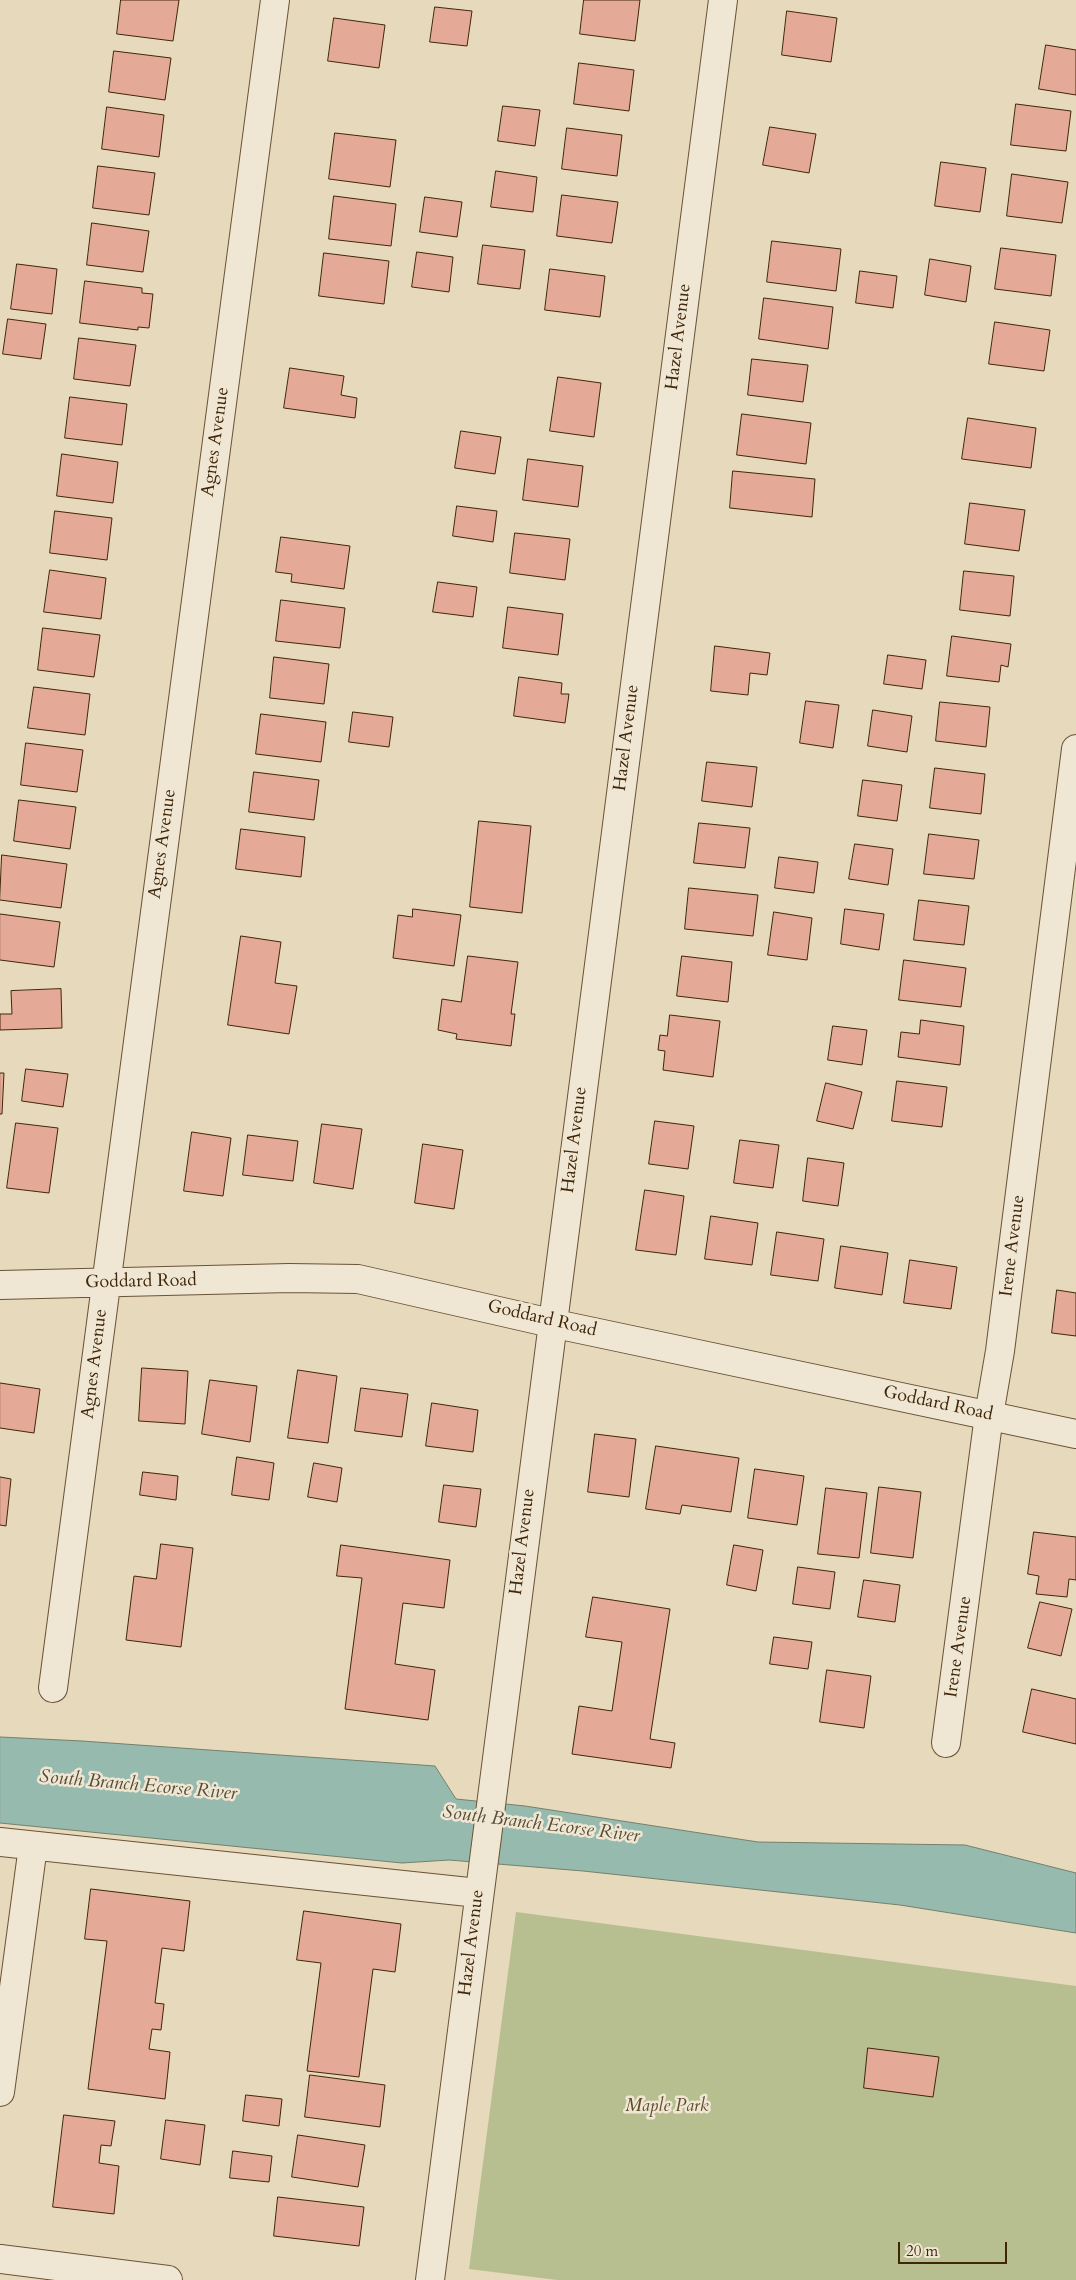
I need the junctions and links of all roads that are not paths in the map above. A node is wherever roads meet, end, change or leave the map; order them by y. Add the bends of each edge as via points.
1 (275, 0) edge
2 (723, 0) edge
3 (1076, 749) edge
4 (105, 1282) junction
5 (0, 1286) edge
6 (551, 1323) junction
7 (989, 1415) junction
8 (1076, 1434) edge
9 (53, 1688) dead end
10 (946, 1742) dead end
11 (0, 1842) edge
12 (33, 1846) junction
13 (478, 1893) junction
14 (0, 2092) edge
15 (0, 2258) edge
16 (168, 2280) edge
17 (430, 2280) edge

1 - 4 street, Agnes Avenue
2 - 6 street, Hazel Avenue
3 - 7 street, Irene Avenue via 1000,1351
4 - 5 street, Goddard Road
4 - 6 street, Goddard Road via 358,1278
4 - 9 street, Agnes Avenue
6 - 7 street, Goddard Road
6 - 13 street, Hazel Avenue
7 - 8 street, Goddard Road
7 - 10 street, Irene Avenue
11 - 12 street
12 - 13 street
12 - 14 street
13 - 17 street, Hazel Avenue
15 - 16 street

